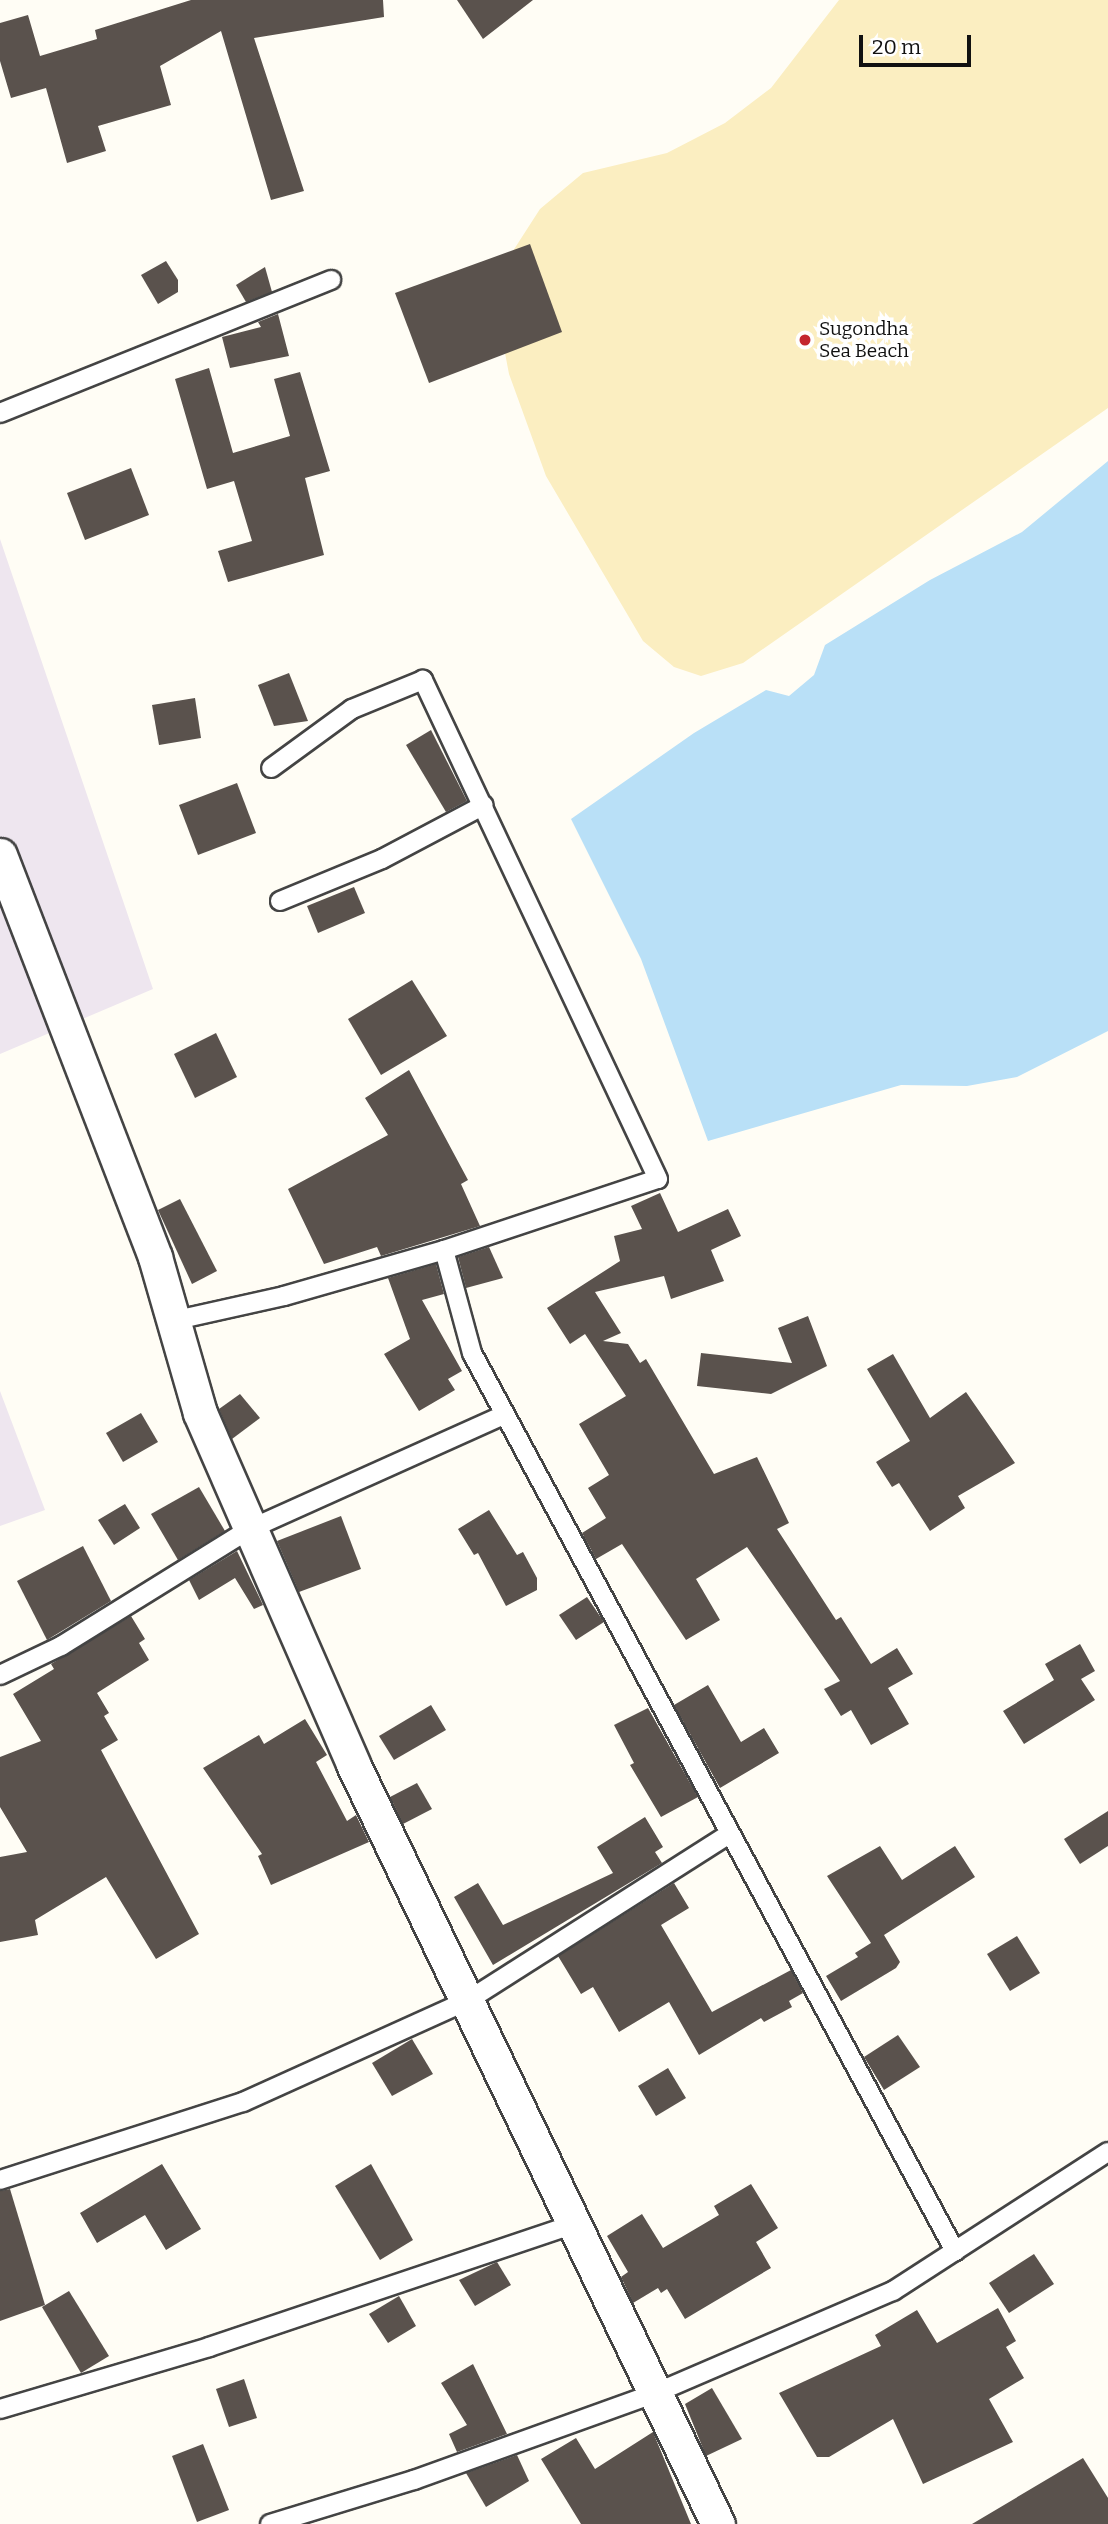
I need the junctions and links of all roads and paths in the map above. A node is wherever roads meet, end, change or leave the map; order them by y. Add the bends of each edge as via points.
1 (331, 280) dead end
2 (0, 413) edge
3 (271, 768) dead end
4 (484, 805) junction
5 (0, 855) edge
6 (280, 901) dead end
7 (444, 1250) junction
8 (172, 1321) junction
9 (504, 1415) junction
10 (250, 1529) junction
11 (0, 1675) edge
12 (729, 1834) junction
13 (467, 2001) junction
14 (1108, 2152) edge
15 (0, 2180) edge
16 (575, 2224) junction
17 (955, 2251) junction
18 (658, 2392) junction
19 (0, 2409) edge
20 (270, 2524) edge
21 (718, 2524) edge

1 - 2 lane
3 - 4 lane via 352,709 423,680
4 - 6 lane via 382,859
4 - 7 lane via 657,1179
5 - 8 street via 155,1257
7 - 8 lane via 284,1296
7 - 9 lane via 472,1353
8 - 10 street via 200,1413
9 - 10 lane
9 - 12 lane
10 - 11 lane via 61,1646
10 - 13 street via 353,1764
12 - 13 lane
12 - 17 lane
13 - 15 lane via 243,2102
13 - 16 street
14 - 17 lane
16 - 18 street
16 - 19 lane via 209,2347
17 - 18 lane via 893,2291
18 - 20 lane via 414,2480
18 - 21 street

